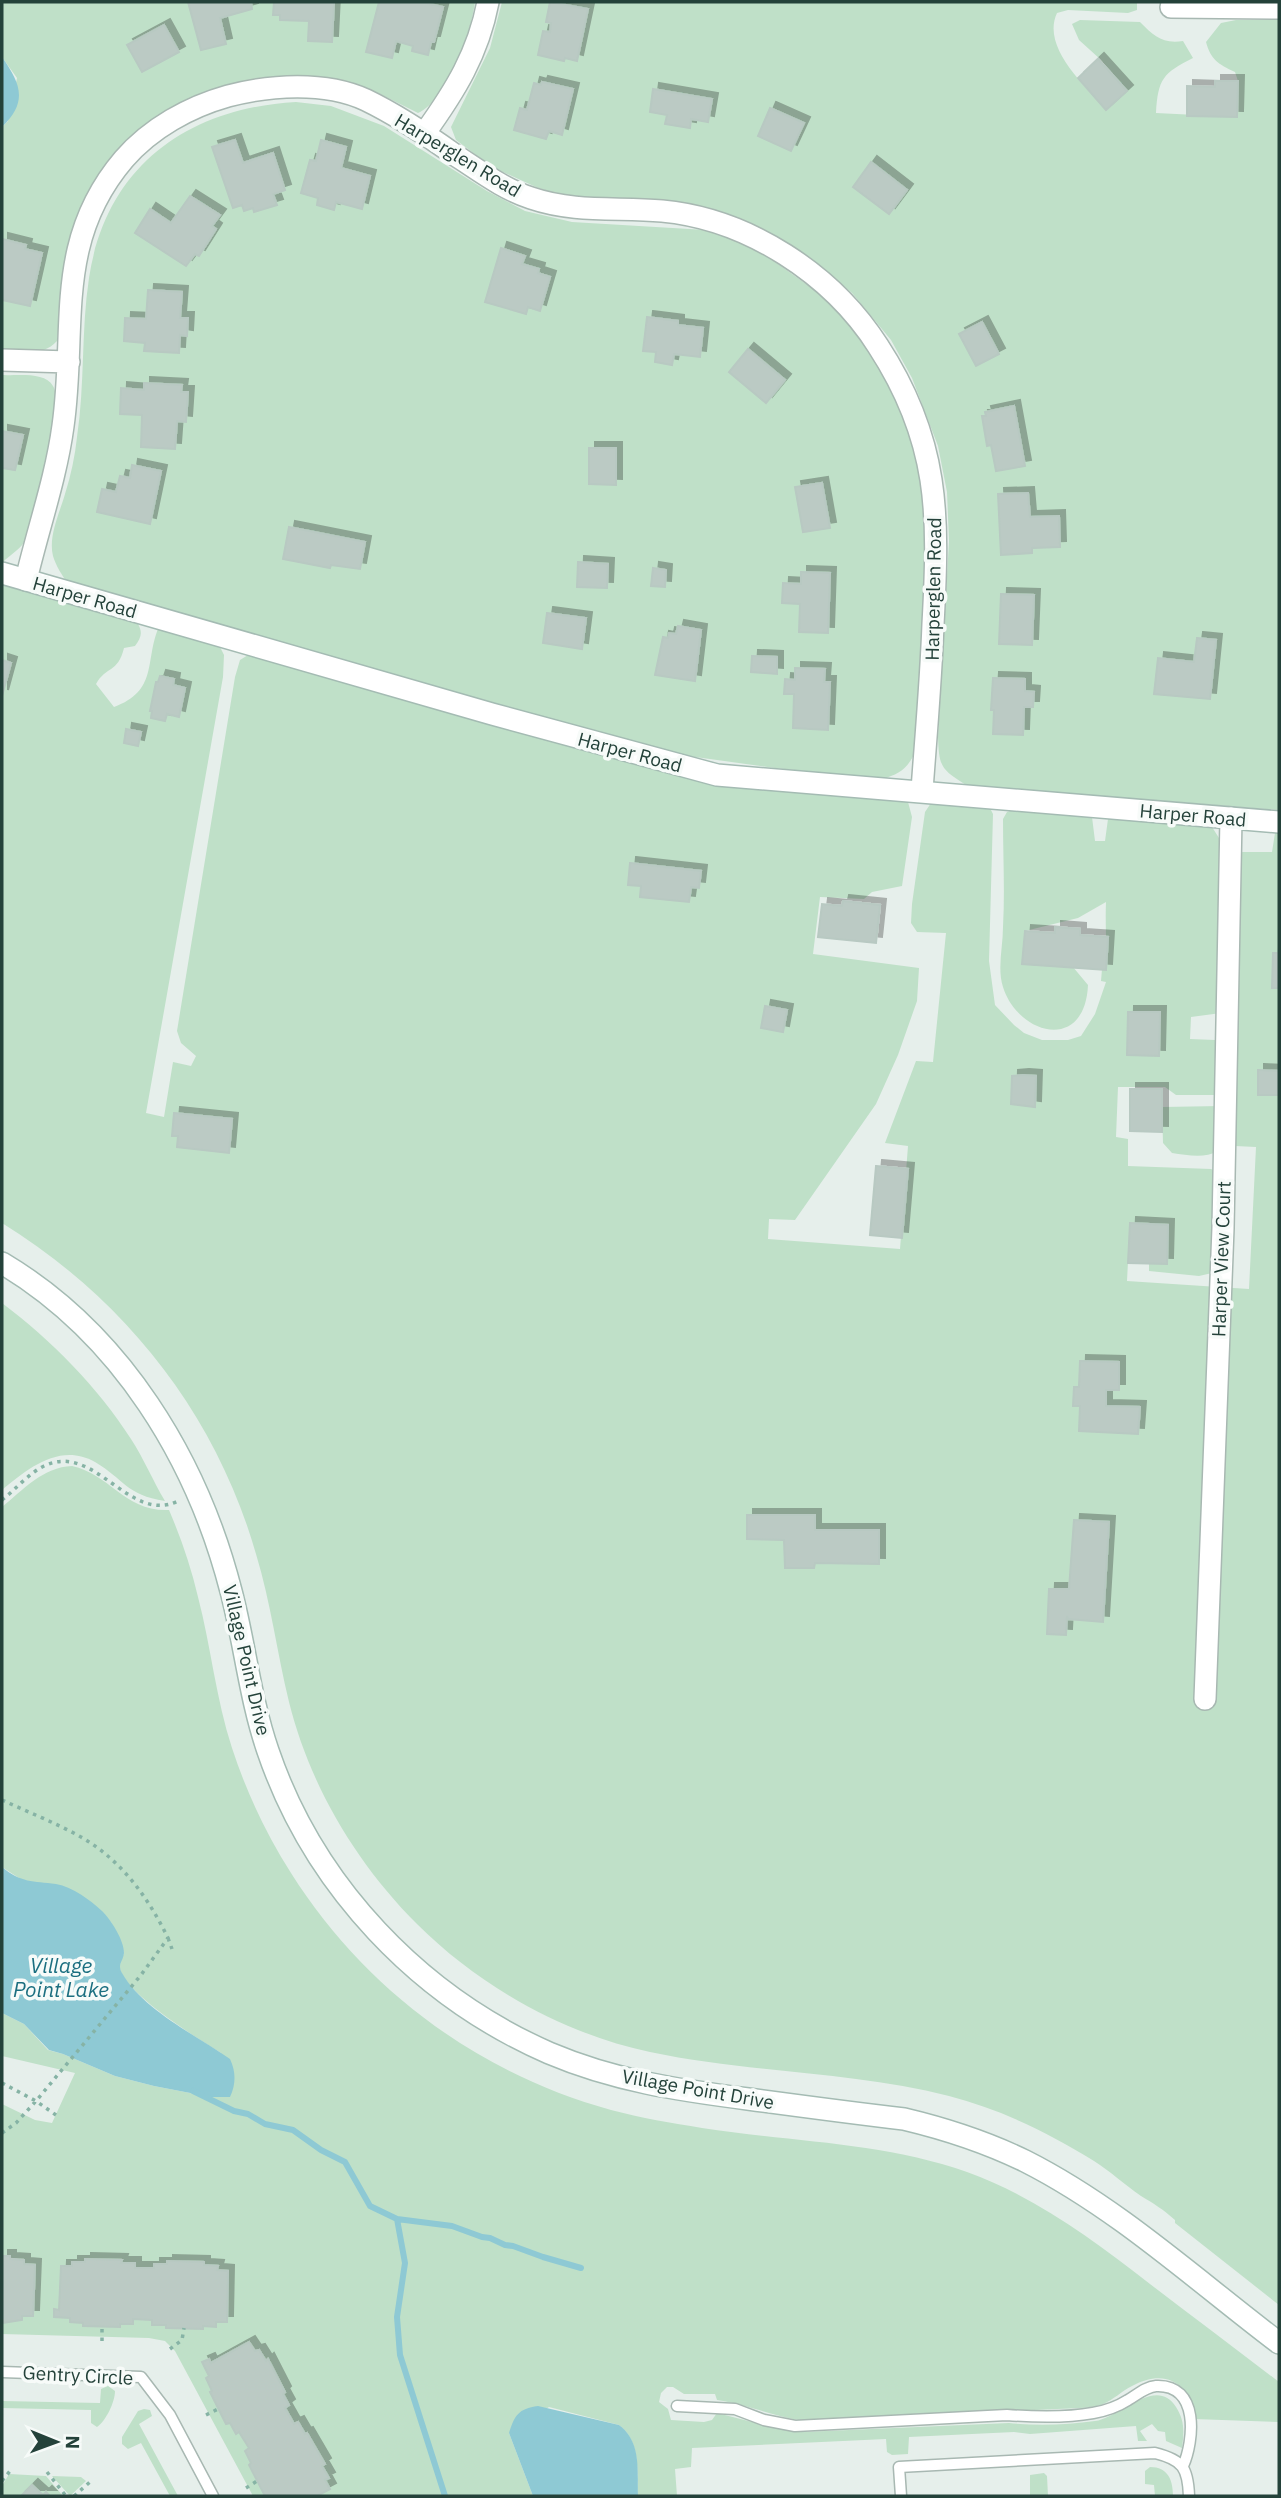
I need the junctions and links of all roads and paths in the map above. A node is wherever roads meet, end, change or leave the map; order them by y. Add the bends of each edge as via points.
1 (488, 2) edge
2 (1171, 6) dead end
3 (1279, 8) edge
4 (425, 134) junction
5 (2, 360) edge
6 (69, 362) junction
7 (2, 573) edge
8 (26, 580) junction
9 (922, 790) junction
10 (1231, 818) junction
11 (1279, 822) edge
12 (2, 1263) edge
13 (199, 1491) junction
14 (2, 1500) edge
15 (1205, 1699) dead end
16 (2, 1800) edge
17 (168, 1938) junction
18 (172, 1949) dead end
19 (2, 2083) edge
20 (36, 2101) junction
21 (56, 2115) dead end
22 (2, 2133) edge
23 (102, 2326) dead end
24 (184, 2328) dead end
25 (102, 2340) dead end
26 (1279, 2343) edge
27 (170, 2349) dead end
28 (2, 2372) edge
29 (677, 2406) dead end
30 (218, 2409) dead end
31 (206, 2415) dead end
32 (1183, 2466) junction
33 (10, 2470) dead end
34 (47, 2472) dead end
35 (2, 2481) edge
36 (257, 2481) dead end
37 (90, 2482) dead end
38 (246, 2488) dead end
39 (66, 2496) edge
40 (74, 2496) edge
41 (213, 2496) edge
42 (901, 2496) edge
43 (1189, 2496) edge

1 - 4 street via 471,62
2 - 3 street
4 - 6 street, Harperglen Road via 362,98 284,86 216,100 152,132 104,184 88,216 71,282
4 - 9 street, Harperglen Road via 495,181 528,197 573,208 662,211 696,217 758,239 823,284 876,342 913,411 934,491 936,572
5 - 6 street
6 - 8 street, Harperglen Road via 58,460
7 - 8 street, Harper Road
8 - 9 street, Harper Road via 718,775
9 - 10 street, Harper Road
10 - 11 street, Harper Road
10 - 15 street, Harper View Court via 1223,1227
12 - 13 street, Village Point Drive via 64,1307 115,1360 158,1416
13 - 14 path via 159,1506 121,1490 87,1466 57,1461 42,1466
13 - 26 street, Village Point Drive via 233,1596 247,1675 268,1751 287,1798 349,1899 389,1945 441,1990 500,2029 548,2053 646,2085 904,2119 996,2148 1082,2195
16 - 17 path via 79,1836 114,1861 146,1898
17 - 18 path
17 - 20 path
19 - 20 path
20 - 21 path
20 - 22 path
23 - 25 path
24 - 27 path via 183,2340
28 - 41 lane, Gentry Circle via 141,2377 170,2415
29 - 32 lane via 735,2409 795,2426 1092,2414 1112,2409 1155,2386 1181,2395 1188,2407 1192,2423
30 - 31 path
32 - 42 lane via 1155,2453 900,2467
32 - 43 lane
33 - 35 path
34 - 39 path
36 - 38 path
37 - 40 path

